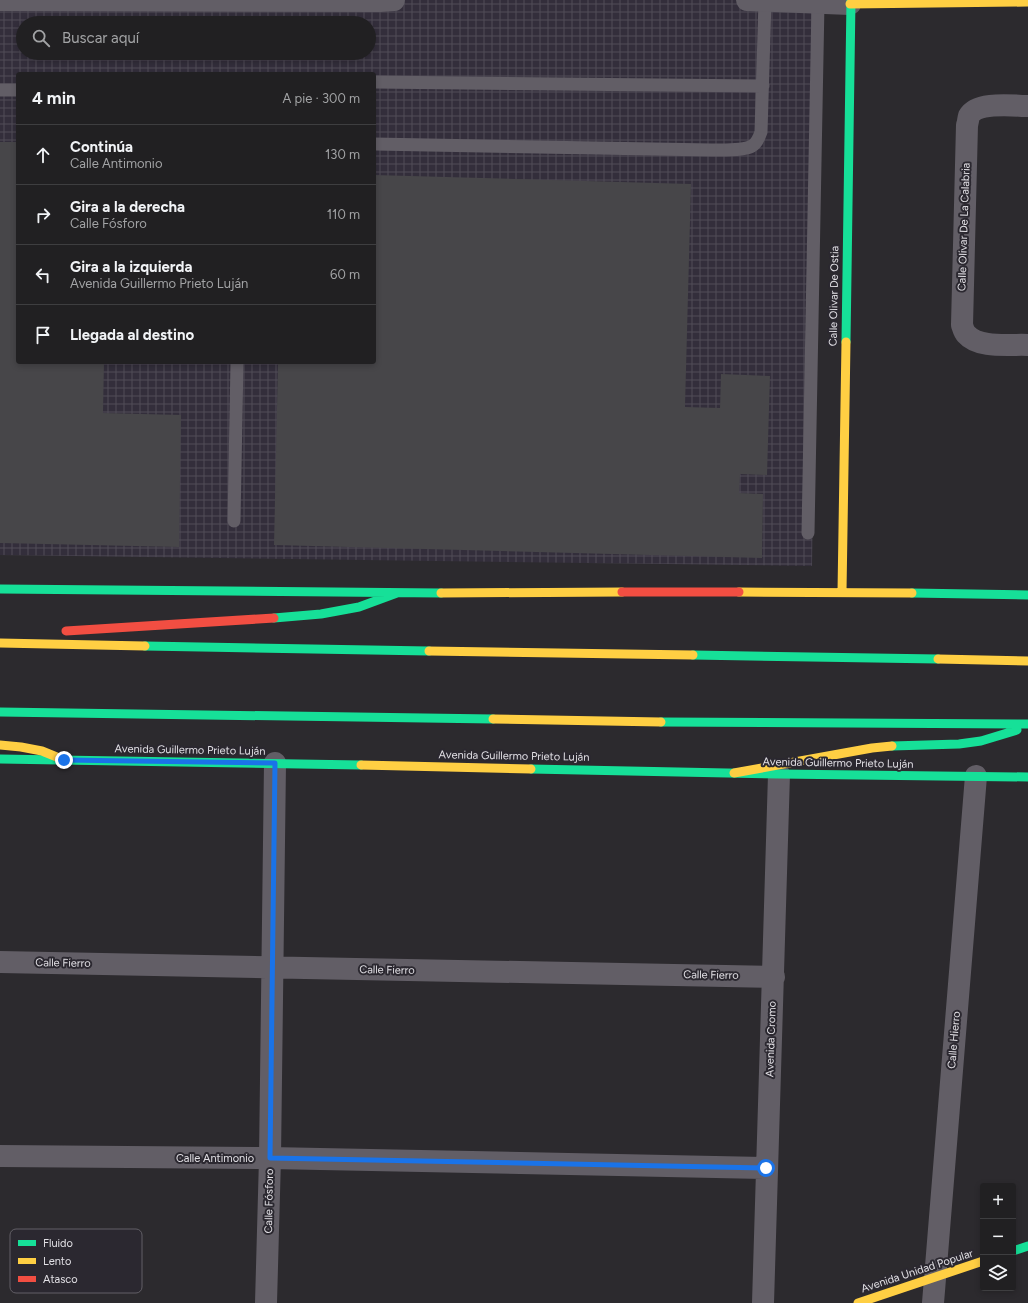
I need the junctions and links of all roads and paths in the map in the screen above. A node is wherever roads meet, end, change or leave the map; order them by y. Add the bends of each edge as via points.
1 (0, 0) edge
2 (394, 0) edge
3 (756, 1) edge
4 (807, 2) junction
5 (850, 2) edge
6 (1028, 2) edge
7 (376, 82) edge
8 (763, 86) junction
9 (0, 90) edge
10 (16, 90) edge
11 (1028, 106) edge
12 (376, 144) edge
13 (1028, 345) edge
14 (237, 364) edge
15 (234, 521) dead end
16 (808, 533) dead end
17 (0, 590) edge
18 (842, 592) junction
19 (397, 593) junction
20 (1028, 595) edge
21 (58, 632) dead end
22 (36, 634) dead end
23 (0, 642) edge
24 (1028, 660) edge
25 (0, 712) edge
26 (1028, 725) edge
27 (0, 745) edge
28 (0, 760) edge
29 (64, 760) junction
30 (275, 763) junction
31 (734, 773) junction
32 (779, 774) junction
33 (976, 776) junction
34 (1028, 777) edge
35 (0, 962) edge
36 (272, 968) junction
37 (774, 977) junction
38 (0, 1156) edge
39 (270, 1158) junction
40 (766, 1168) junction
41 (1028, 1246) edge
42 (1016, 1250) edge
43 (980, 1262) edge
44 (935, 1278) junction
45 (266, 1303) edge
46 (763, 1303) edge
47 (858, 1303) edge
48 (933, 1303) edge

1 - 2 street
3 - 4 street
3 - 8 lane
4 - 5 street
4 - 16 lane
5 - 6 street
5 - 18 street, Calle Olivar De Ostia
7 - 8 lane
8 - 12 lane via 761,132 752,146 744,149
9 - 10 lane
11 - 13 street, Calle Olivar De La Calabria via 986,106 975,110 969,116 962,325 965,333 978,342
14 - 15 lane
17 - 19 street
18 - 19 street
18 - 20 street
19 - 21 street via 359,607 321,614
22 - 23 street
23 - 24 street
25 - 26 street
26 - 31 street via 981,741 959,744 902,744
27 - 29 street via 42,751
28 - 29 street, Avenida Guillermo Prieto Luján
29 - 30 street, Avenida Guillermo Prieto Luján
30 - 31 street, Avenida Guillermo Prieto Luján
30 - 36 street, Calle Fósforo
31 - 32 street, Avenida Guillermo Prieto Luján
32 - 33 street, Avenida Guillermo Prieto Luján
32 - 37 street, Avenida Cromo
33 - 34 street, Avenida Guillermo Prieto Luján
33 - 44 street, Calle Hierro
35 - 36 street, Calle Fierro
36 - 37 street, Calle Fierro
36 - 39 street, Calle Fósforo
37 - 40 street, Avenida Cromo
38 - 39 street, Calle Antimonio
39 - 40 street, Calle Antimonio
39 - 45 street, Calle Fósforo
40 - 46 street, Avenida Cromo
41 - 42 street
43 - 44 street, Avenida Unidad Popular
44 - 47 street, Avenida Unidad Popular
44 - 48 street, Calle Hierro

